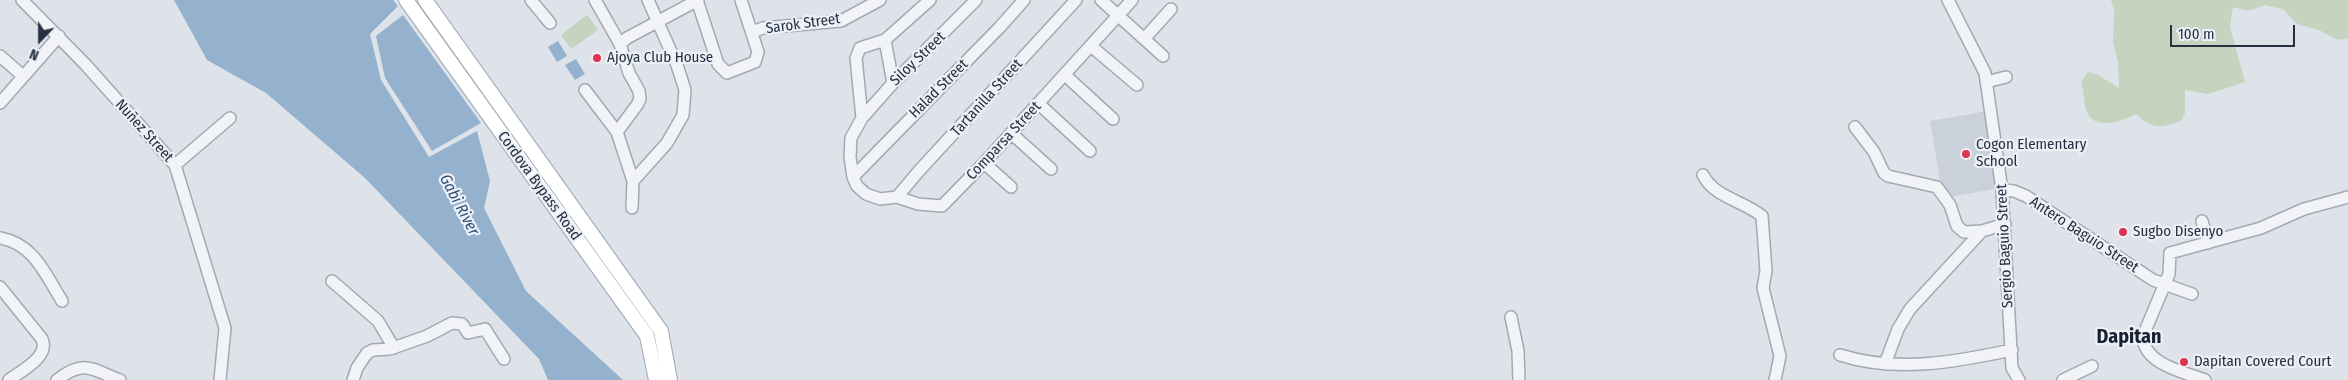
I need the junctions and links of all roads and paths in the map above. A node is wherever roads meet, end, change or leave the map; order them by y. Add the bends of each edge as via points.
1 (22, 0) edge
2 (406, 0) edge
3 (425, 0) edge
4 (531, 0) edge
5 (595, 0) edge
6 (648, 0) edge
7 (698, 0) edge
8 (741, 0) edge
9 (880, 0) edge
10 (930, 0) edge
11 (976, 0) edge
12 (1024, 0) edge
13 (1076, 0) edge
14 (1101, 0) edge
15 (1132, 0) edge
16 (1948, 0) edge
17 (1171, 8) dead end
18 (1119, 16) junction
19 (658, 21) junction
20 (550, 22) dead end
21 (752, 32) junction
22 (58, 36) junction
23 (1144, 39) junction
24 (885, 40) junction
25 (620, 44) junction
26 (1091, 46) junction
27 (0, 56) edge
28 (1163, 56) dead end
29 (467, 60) junction
30 (455, 68) junction
31 (1065, 75) junction
32 (23, 76) junction
33 (2006, 77) dead end
34 (1986, 82) junction
35 (893, 83) junction
36 (1137, 85) dead end
37 (585, 90) dead end
38 (0, 103) edge
39 (1039, 104) junction
40 (230, 118) dead end
41 (862, 118) junction
42 (1113, 119) dead end
43 (1855, 127) dead end
44 (616, 132) junction
45 (1011, 133) junction
46 (1090, 151) dead end
47 (984, 163) junction
48 (175, 165) junction
49 (1051, 169) dead end
50 (1703, 175) dead end
51 (853, 177) junction
52 (633, 181) junction
53 (1011, 187) dead end
54 (2002, 190) junction
55 (897, 197) junction
56 (2348, 197) edge
57 (632, 208) dead end
58 (2202, 221) dead end
59 (2005, 224) junction
60 (1982, 231) junction
61 (0, 238) edge
62 (2208, 243) junction
63 (332, 281) dead end
64 (2164, 286) junction
65 (0, 287) edge
66 (2192, 294) dead end
67 (62, 301) dead end
68 (1511, 317) dead end
69 (394, 348) junction
70 (2012, 350) junction
71 (1840, 355) dead end
72 (504, 359) dead end
73 (1885, 364) junction
74 (2092, 366) dead end
75 (9, 380) edge
76 (57, 380) edge
77 (120, 380) edge
78 (220, 380) edge
79 (352, 380) edge
80 (656, 380) edge
81 (670, 380) edge
82 (1518, 380) edge
83 (1775, 380) edge
84 (2019, 380) edge
85 (2063, 380) edge
86 (2204, 380) edge

1 - 22 street, Nuñez Street
2 - 30 main road, Cordova Bypass Road
3 - 29 main road, Cordova Bypass Road
4 - 20 street
5 - 25 street
6 - 19 street
7 - 19 street
7 - 21 street via 718,64 727,73 755,62 758,52
8 - 21 street
9 - 21 street, Sarok Street via 841,21 763,28
10 - 24 street
11 - 35 street, Siloy Street
12 - 51 street, Halad Street
13 - 55 street, Tartanilla Street
14 - 18 street
15 - 18 street, Comparsa Street
16 - 34 street, Sergio Baguio Street via 1985,73
17 - 23 street
18 - 23 street
18 - 26 street, Comparsa Street
19 - 25 street
19 - 52 street via 685,90 683,115 666,143
22 - 32 street
22 - 48 street, Nuñez Street
23 - 28 street
24 - 35 street
24 - 41 street via 865,45 856,54
25 - 44 street via 640,99
26 - 31 street, Comparsa Street
26 - 36 street
27 - 32 street
29 - 30 main road
29 - 81 main road, Cordova Bypass Road via 661,331
30 - 80 main road, Cordova Bypass Road via 647,336
31 - 39 street, Comparsa Street
31 - 42 street
32 - 38 street
33 - 34 street
34 - 54 street, Sergio Baguio Street
35 - 41 street, Siloy Street
37 - 44 street
39 - 45 street, Comparsa Street
39 - 46 street
40 - 48 street
41 - 51 street, Siloy Street via 851,138
43 - 60 street via 1874,152 1884,173 1937,188 1950,205 1957,226 1964,232
44 - 52 street
45 - 47 street, Comparsa Street
45 - 49 street
47 - 53 street
47 - 55 street, Comparsa Street via 942,206 918,204
48 - 78 street, Nuñez Street via 225,328
50 - 83 street via 1714,191 1735,199 1762,216 1766,271 1763,288 1780,356
51 - 55 street, Comparsa Street via 866,194 880,199
52 - 57 street
54 - 59 street, Sergio Baguio Street
54 - 64 street, Antero Baguio Street via 2026,196
56 - 62 street
58 - 62 street
59 - 60 street
59 - 70 street, Sergio Baguio Street
60 - 73 street via 1910,309 1898,329
61 - 67 street via 31,252
62 - 64 street via 2170,253 2169,274
63 - 69 street via 378,321
64 - 66 street, Antero Baguio Street via 2174,286
64 - 86 street via 2143,336 2143,346 2151,356 2180,372
65 - 75 street via 42,339 44,348 39,357
68 - 82 street via 1518,351
69 - 72 street via 459,322 468,333 482,329 488,331
69 - 79 street via 367,353
70 - 73 street via 1933,364
70 - 84 street, Sergio Baguio Street via 2013,371
71 - 73 street via 1862,362
74 - 85 street
76 - 77 street via 78,366

